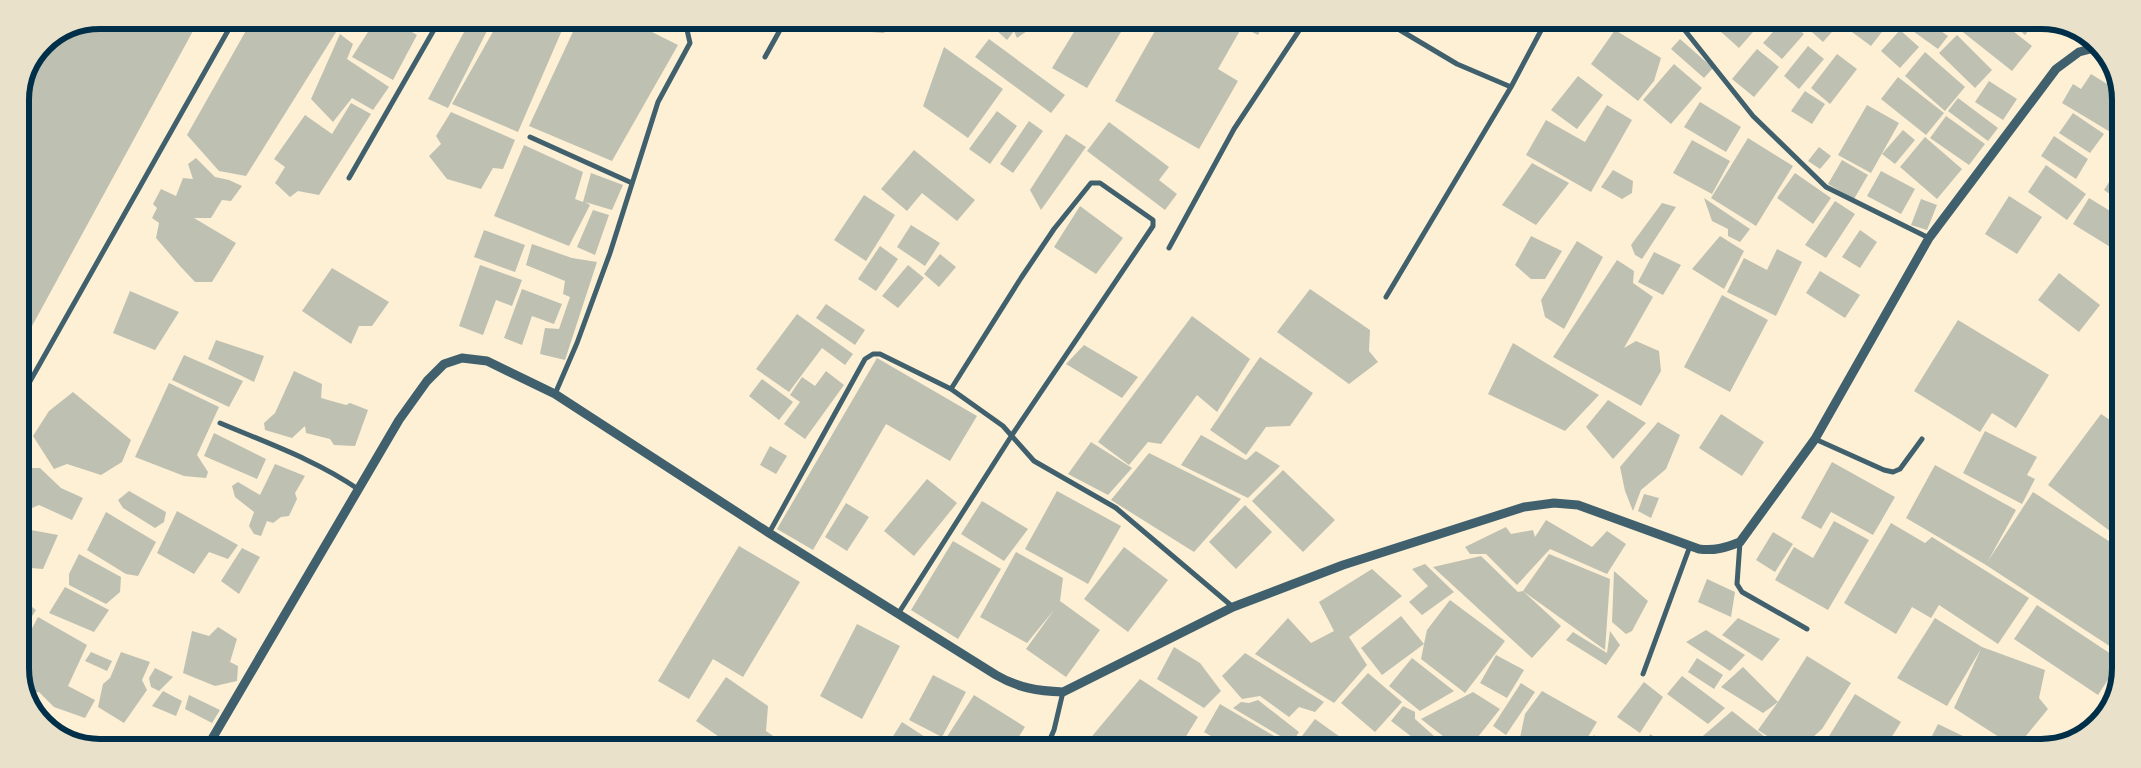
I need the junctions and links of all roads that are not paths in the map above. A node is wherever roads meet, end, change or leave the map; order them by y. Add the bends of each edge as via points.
1 (229, 29) edge
2 (434, 29) edge
3 (687, 29) edge
4 (781, 29) edge
5 (1299, 29) edge
6 (1398, 29) edge
7 (1543, 29) edge
8 (1684, 29) edge
9 (2090, 49) edge
10 (765, 57) dead end
11 (1511, 87) junction
12 (530, 137) dead end
13 (349, 178) dead end
14 (632, 183) junction
15 (1929, 238) junction
16 (1169, 248) dead end
17 (1386, 297) dead end
18 (29, 383) edge
19 (951, 389) junction
20 (555, 394) junction
21 (220, 423) dead end
22 (1012, 436) junction
23 (1815, 439) junction
24 (1922, 439) dead end
25 (358, 489) junction
26 (769, 533) junction
27 (1740, 542) junction
28 (1690, 546) junction
29 (1233, 607) junction
30 (898, 614) junction
31 (1807, 629) dead end
32 (1644, 674) dead end
33 (1063, 692) junction
34 (212, 739) edge
35 (1050, 739) edge

1 - 18 street
2 - 13 street
3 - 14 street via 690,43 658,102
4 - 10 street
5 - 16 street via 1234,129
6 - 11 street via 1456,64
7 - 11 street
8 - 15 street via 1753,116 1826,187
9 - 15 street via 2079,52 2056,70
11 - 17 street
12 - 14 street
14 - 20 street via 604,271
15 - 23 street
19 - 22 street
19 - 22 street via 1059,222 1091,183 1100,183 1153,220 1153,226
19 - 26 street via 880,354 865,359
20 - 25 street via 487,361 462,358 444,364 427,381 399,420
20 - 26 street
21 - 25 street via 309,461
22 - 29 street via 1034,461 1116,508
22 - 30 street
23 - 24 street via 1894,472 1900,469
23 - 27 street
25 - 34 street
26 - 30 street
27 - 28 street via 1712,551
27 - 31 street via 1737,584 1742,592
28 - 29 street via 1578,505 1554,503 1524,507 1343,565
28 - 32 street
29 - 33 street
30 - 33 street via 1010,684 1034,691
33 - 35 street

